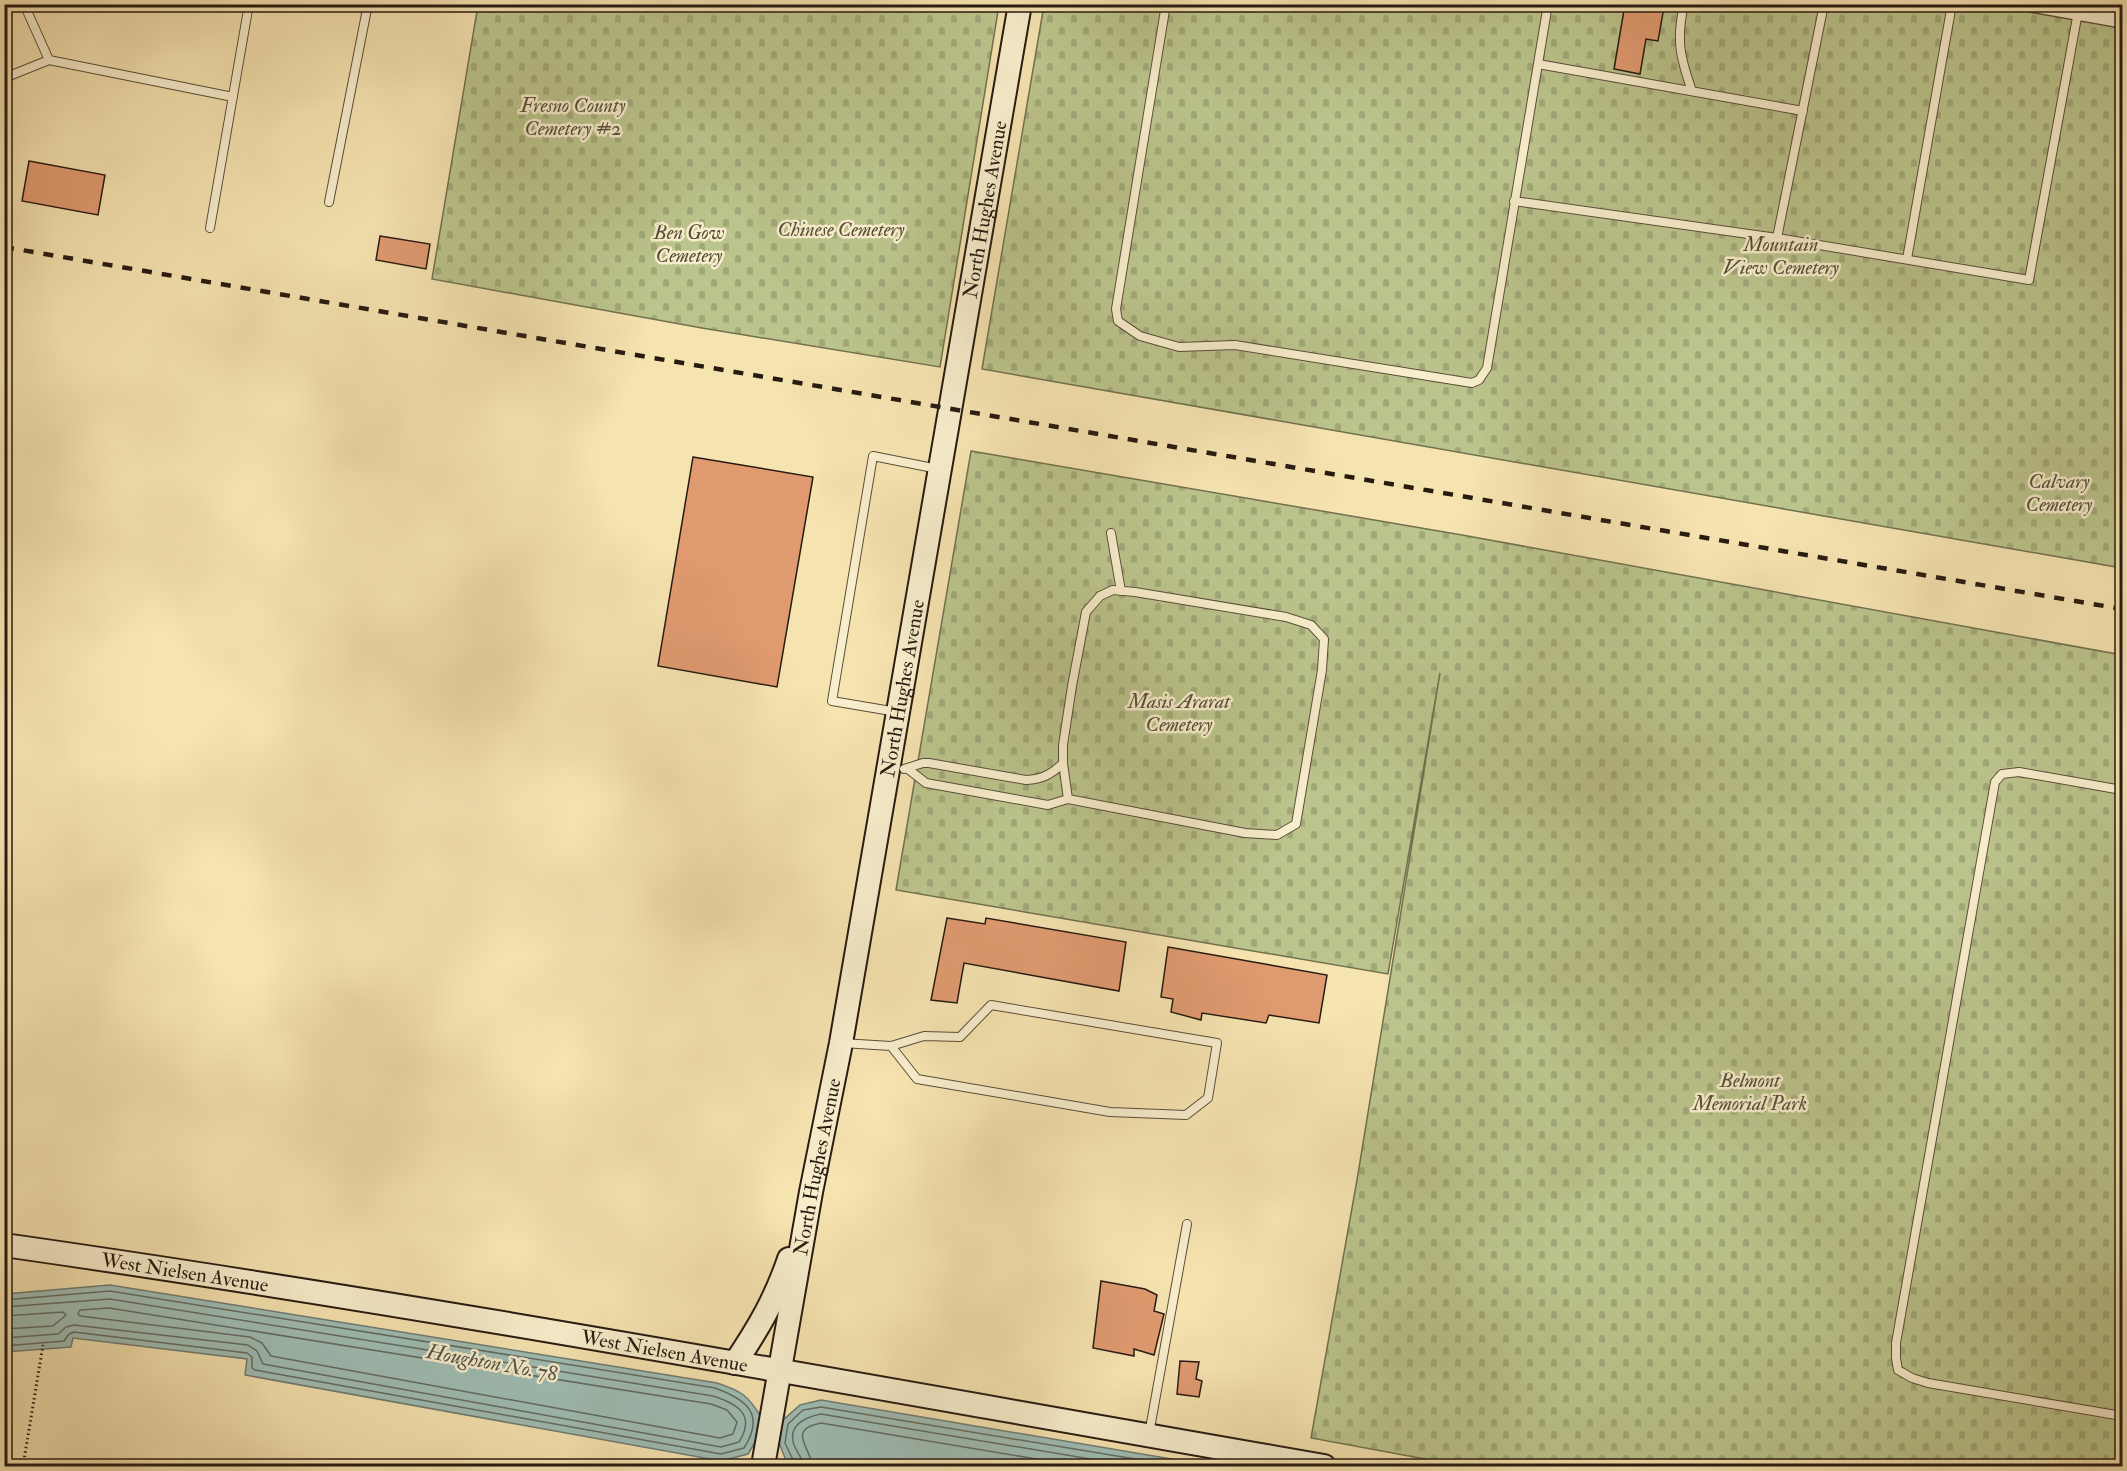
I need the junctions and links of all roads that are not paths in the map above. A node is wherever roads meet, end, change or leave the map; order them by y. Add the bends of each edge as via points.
1 (24, 4) edge
2 (249, 4) edge
3 (368, 4) edge
4 (1020, 4) edge
5 (1166, 4) edge
6 (1548, 4) edge
7 (1684, 4) edge
8 (1824, 4) edge
9 (1952, 4) edge
10 (2031, 4) edge
11 (2078, 12) junction
12 (2122, 20) edge
13 (49, 60) junction
14 (1538, 64) junction
15 (4, 78) edge
16 (1692, 91) junction
17 (233, 97) junction
18 (1803, 111) junction
19 (1514, 201) junction
20 (329, 202) dead end
21 (210, 228) dead end
22 (1778, 238) junction
23 (1907, 259) junction
24 (940, 469) junction
25 (1111, 533) dead end
26 (1121, 591) junction
27 (898, 712) junction
28 (1063, 763) junction
29 (898, 768) junction
30 (2122, 790) edge
31 (1068, 799) junction
32 (841, 1042) junction
33 (891, 1046) junction
34 (812, 1192) junction
35 (1187, 1224) dead end
36 (4, 1245) edge
37 (735, 1363) junction
38 (781, 1371) junction
39 (2122, 1416) edge
40 (1149, 1436) junction
41 (765, 1456) edge
42 (1324, 1467) edge

1 - 13 lane
2 - 17 lane
3 - 20 lane
4 - 24 street, North Hughes Avenue
5 - 19 lane via 1116,309 1118,321 1140,336 1179,347 1235,345 1472,383 1487,369
6 - 14 lane
7 - 16 lane via 1679,27 1680,56
8 - 18 lane
9 - 23 lane
10 - 11 street
11 - 12 street
11 - 23 lane via 2029,280
13 - 15 lane
13 - 17 lane
14 - 16 lane
14 - 19 lane
16 - 18 lane
17 - 21 lane
18 - 22 lane
19 - 22 lane
22 - 23 lane
24 - 27 street, North Hughes Avenue
24 - 27 lane via 873,456 832,701
25 - 26 lane
26 - 28 lane via 1100,596 1086,612
26 - 31 lane via 1286,617 1311,625 1324,639 1296,824 1277,835 1245,833
27 - 29 street, North Hughes Avenue
28 - 29 lane via 1040,779 1026,780 929,763
28 - 31 lane
29 - 31 lane via 926,783 1048,805
29 - 32 street, North Hughes Avenue
30 - 39 lane via 2019,772 2002,774 1995,782 1896,1359 1898,1370 1928,1383
32 - 33 lane
32 - 34 street, North Hughes Avenue
33 - 33 lane via 924,1036 960,1037 991,1005 1217,1043 1208,1098 1186,1115 1110,1112 917,1079
34 - 37 street via 780,1287
34 - 38 street, North Hughes Avenue
35 - 40 lane
36 - 37 street, West Nielsen Avenue via 227,1277
37 - 38 street, West Nielsen Avenue
38 - 40 street, West Nielsen Avenue
38 - 41 street, North Hughes Avenue
40 - 42 street, West Nielsen Avenue

